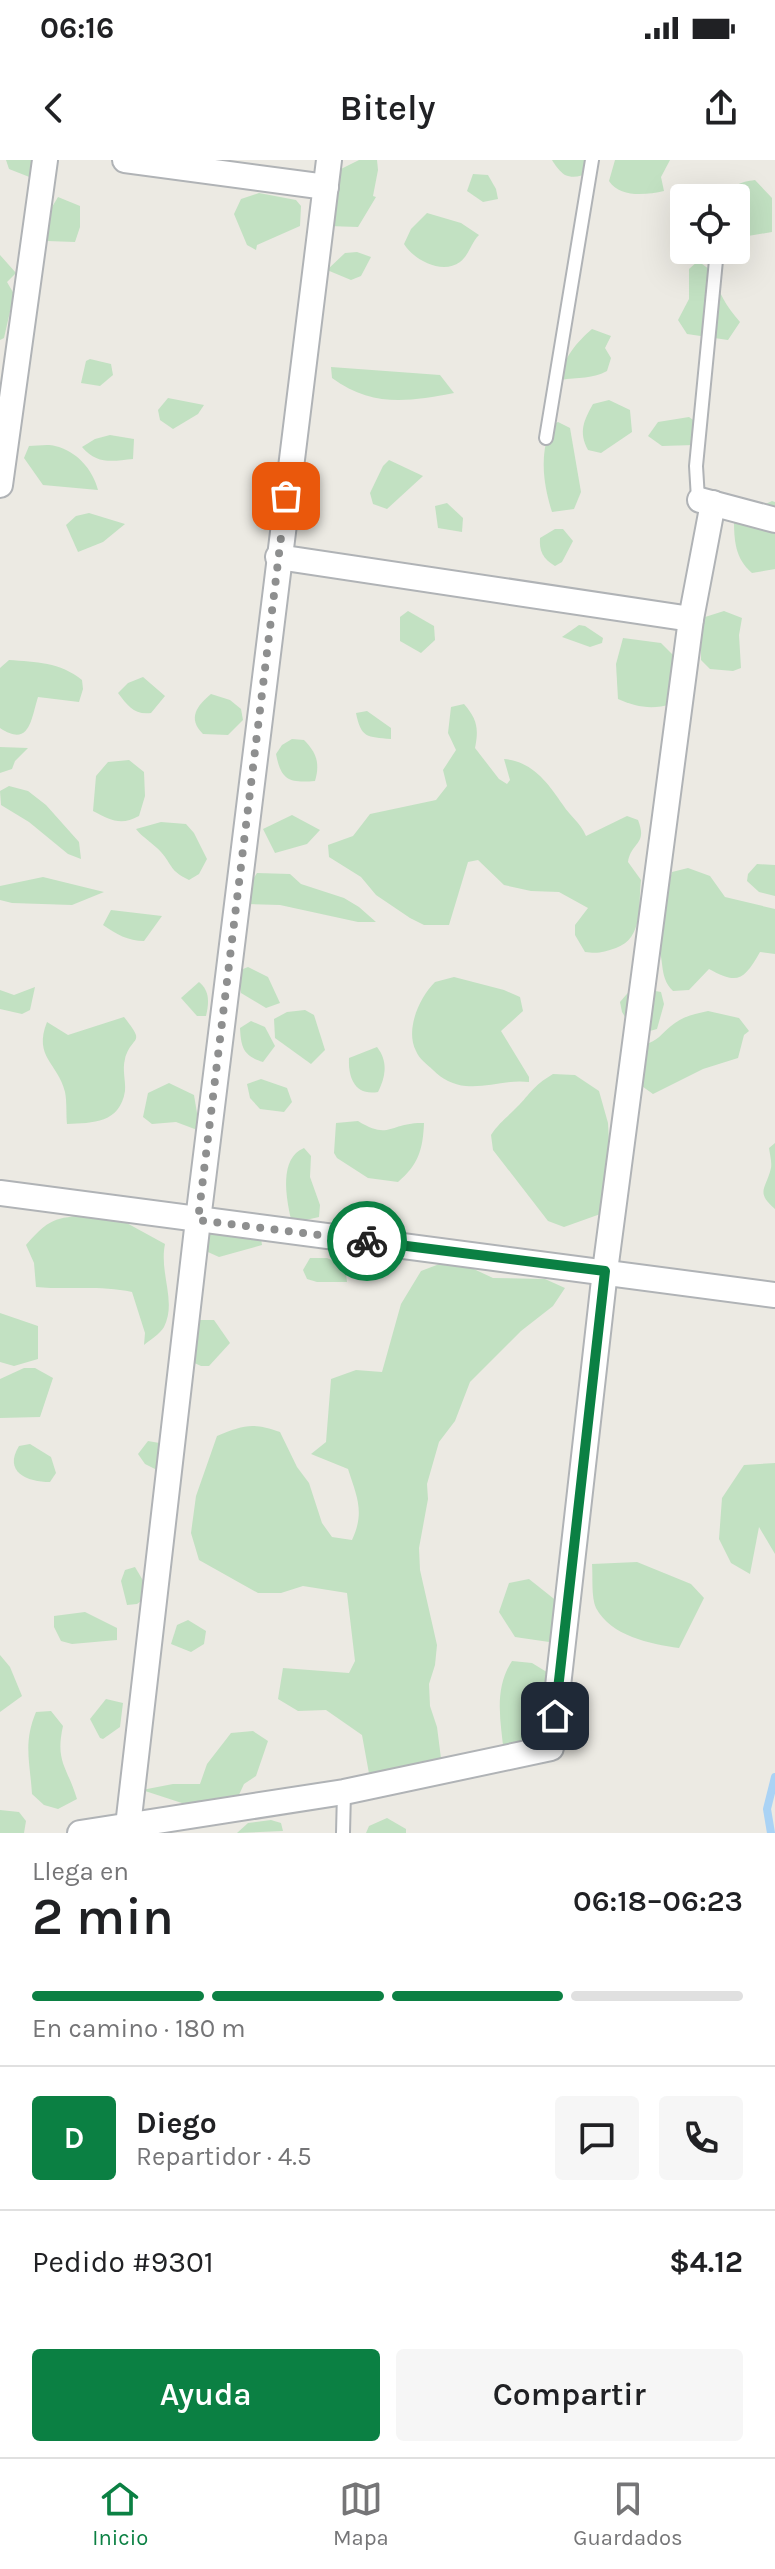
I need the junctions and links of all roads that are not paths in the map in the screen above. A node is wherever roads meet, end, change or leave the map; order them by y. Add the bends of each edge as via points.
1 (45, 160) edge
2 (125, 160) edge
3 (329, 160) edge
4 (592, 160) edge
5 (326, 187) junction
6 (716, 264) edge
7 (6, 393) edge
8 (546, 438) dead end
9 (0, 485) edge
10 (705, 501) junction
11 (775, 520) edge
12 (278, 557) junction
13 (691, 619) junction
14 (0, 1193) edge
15 (198, 1220) junction
16 (605, 1271) junction
17 (775, 1295) edge
18 (344, 1792) junction
19 (128, 1830) edge
20 (80, 1833) edge
21 (343, 1833) edge

1 - 7 street
2 - 5 street
3 - 5 street
4 - 8 lane
5 - 12 street
6 - 10 lane via 696,466
7 - 9 street
10 - 11 street
10 - 13 street
12 - 13 street
12 - 15 street
13 - 16 street
14 - 15 street
15 - 16 street
15 - 19 street
16 - 17 street
16 - 18 street via 551,1748
18 - 19 street
18 - 21 lane
19 - 20 street

